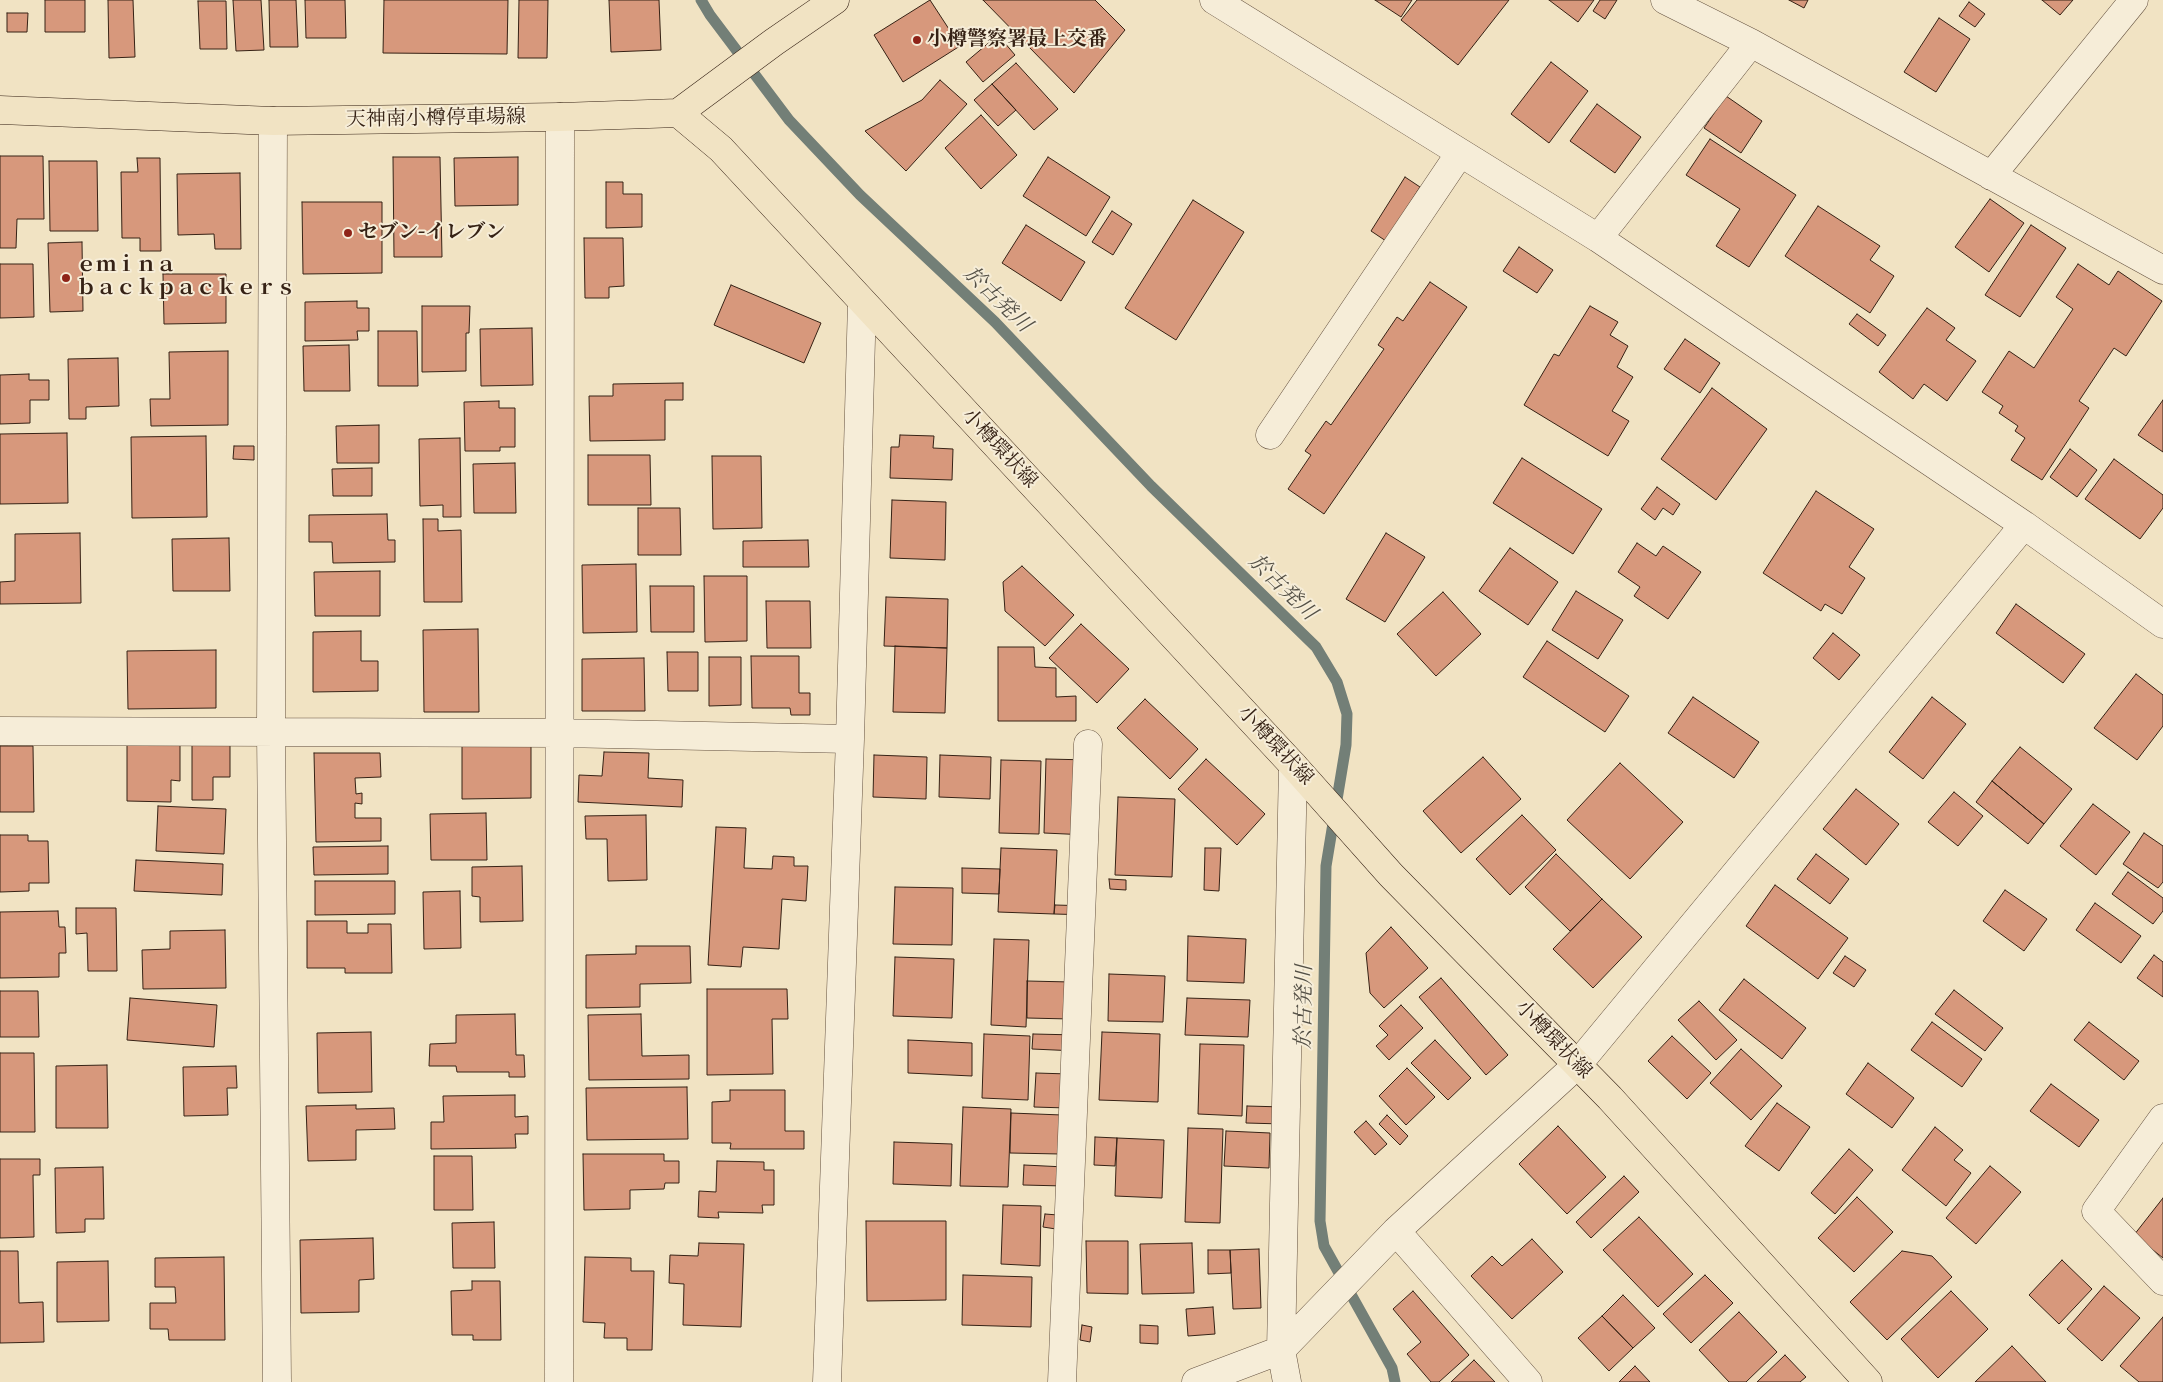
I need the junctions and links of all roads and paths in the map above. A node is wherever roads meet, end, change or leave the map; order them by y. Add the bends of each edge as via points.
1 (835, 0) edge
2 (1214, 0) edge
3 (1665, 0) edge
4 (2134, 0) edge
5 (1751, 43) junction
6 (0, 110) edge
7 (678, 113) junction
8 (560, 118) junction
9 (273, 121) junction
10 (1460, 153) junction
11 (1991, 176) junction
12 (1598, 238) junction
13 (2163, 270) edge
14 (862, 302) junction
15 (1270, 435) dead end
16 (2024, 525) junction
17 (2163, 624) edge
18 (0, 731) edge
19 (270, 732) junction
20 (560, 733) junction
21 (850, 739) junction
22 (1088, 744) dead end
23 (1293, 765) junction
24 (1578, 1064) junction
25 (2163, 1118) edge
26 (1396, 1231) junction
27 (2163, 1281) edge
28 (1281, 1350) junction
29 (277, 1382) edge
30 (559, 1382) edge
31 (826, 1382) edge
32 (1062, 1382) edge
33 (1196, 1382) edge
34 (1287, 1382) edge
35 (1528, 1382) edge
36 (1868, 1382) edge

1 - 7 main road
2 - 10 street
3 - 5 street
4 - 11 street
5 - 11 street
5 - 12 street
6 - 9 main road, 天神南小樽停車場線
7 - 8 main road, 天神南小樽停車場線
7 - 14 main road, 小樽環状線 via 721,149
8 - 9 main road, 天神南小樽停車場線
8 - 20 street
9 - 19 street
10 - 12 street
10 - 15 street
11 - 13 street
12 - 16 street
14 - 21 street
14 - 23 main road, 小樽環状線
16 - 17 street
16 - 24 street
18 - 19 street
19 - 20 street
19 - 29 street
20 - 21 street
20 - 30 street
21 - 31 street
22 - 32 street
23 - 24 main road, 小樽環状線 via 1391,875
23 - 28 street
24 - 26 street
24 - 36 main road, 小樽環状線
25 - 27 street via 2096,1211
26 - 28 street
26 - 35 street
28 - 33 street
28 - 34 street

